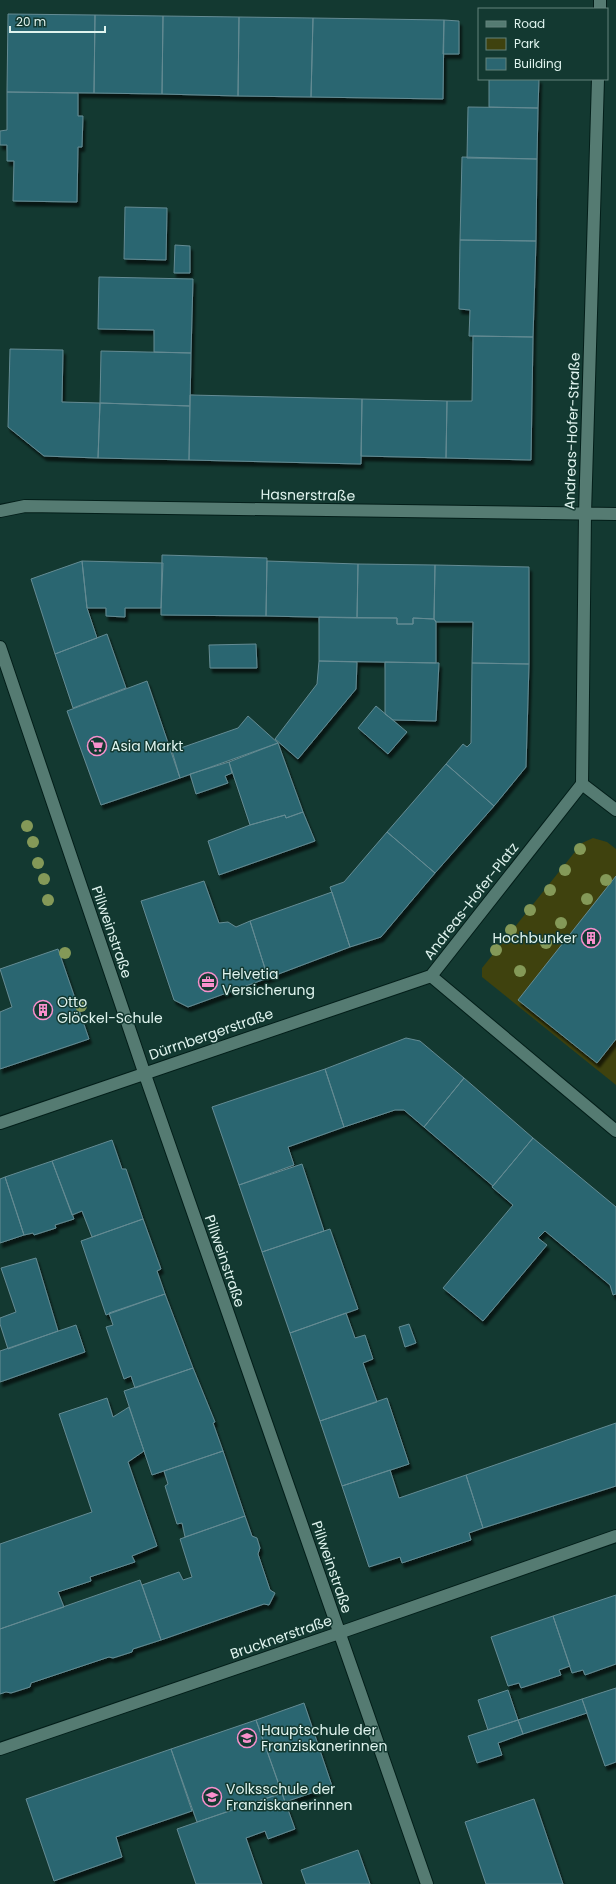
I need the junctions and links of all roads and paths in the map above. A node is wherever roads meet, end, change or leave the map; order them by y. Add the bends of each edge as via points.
1 (598, 80) edge
2 (0, 511) edge
3 (585, 514) junction
4 (616, 514) edge
5 (0, 647) edge
6 (582, 784) junction
7 (616, 810) edge
8 (432, 976) junction
9 (144, 1072) junction
10 (0, 1123) edge
11 (616, 1131) edge
12 (616, 1536) edge
13 (339, 1633) junction
14 (0, 1749) edge
15 (427, 1884) edge

1 - 3 street, Andreas-Hofer-Straße
2 - 3 street, Hasnerstraße via 25,506
3 - 4 street, Hasnerstraße
3 - 6 street, Andreas-Hofer-Straße
5 - 9 street, Pillweinstraße
6 - 7 street
6 - 8 street, Andreas-Hofer-Platz
8 - 9 street, Dürrnbergerstraße
8 - 11 street, Andreas-Hofer-Platz
9 - 10 street, Dürrnbergerstraße
9 - 13 street, Pillweinstraße
12 - 13 street, Brucknerstraße
13 - 14 street, Brucknerstraße
13 - 15 street, Pillweinstraße

